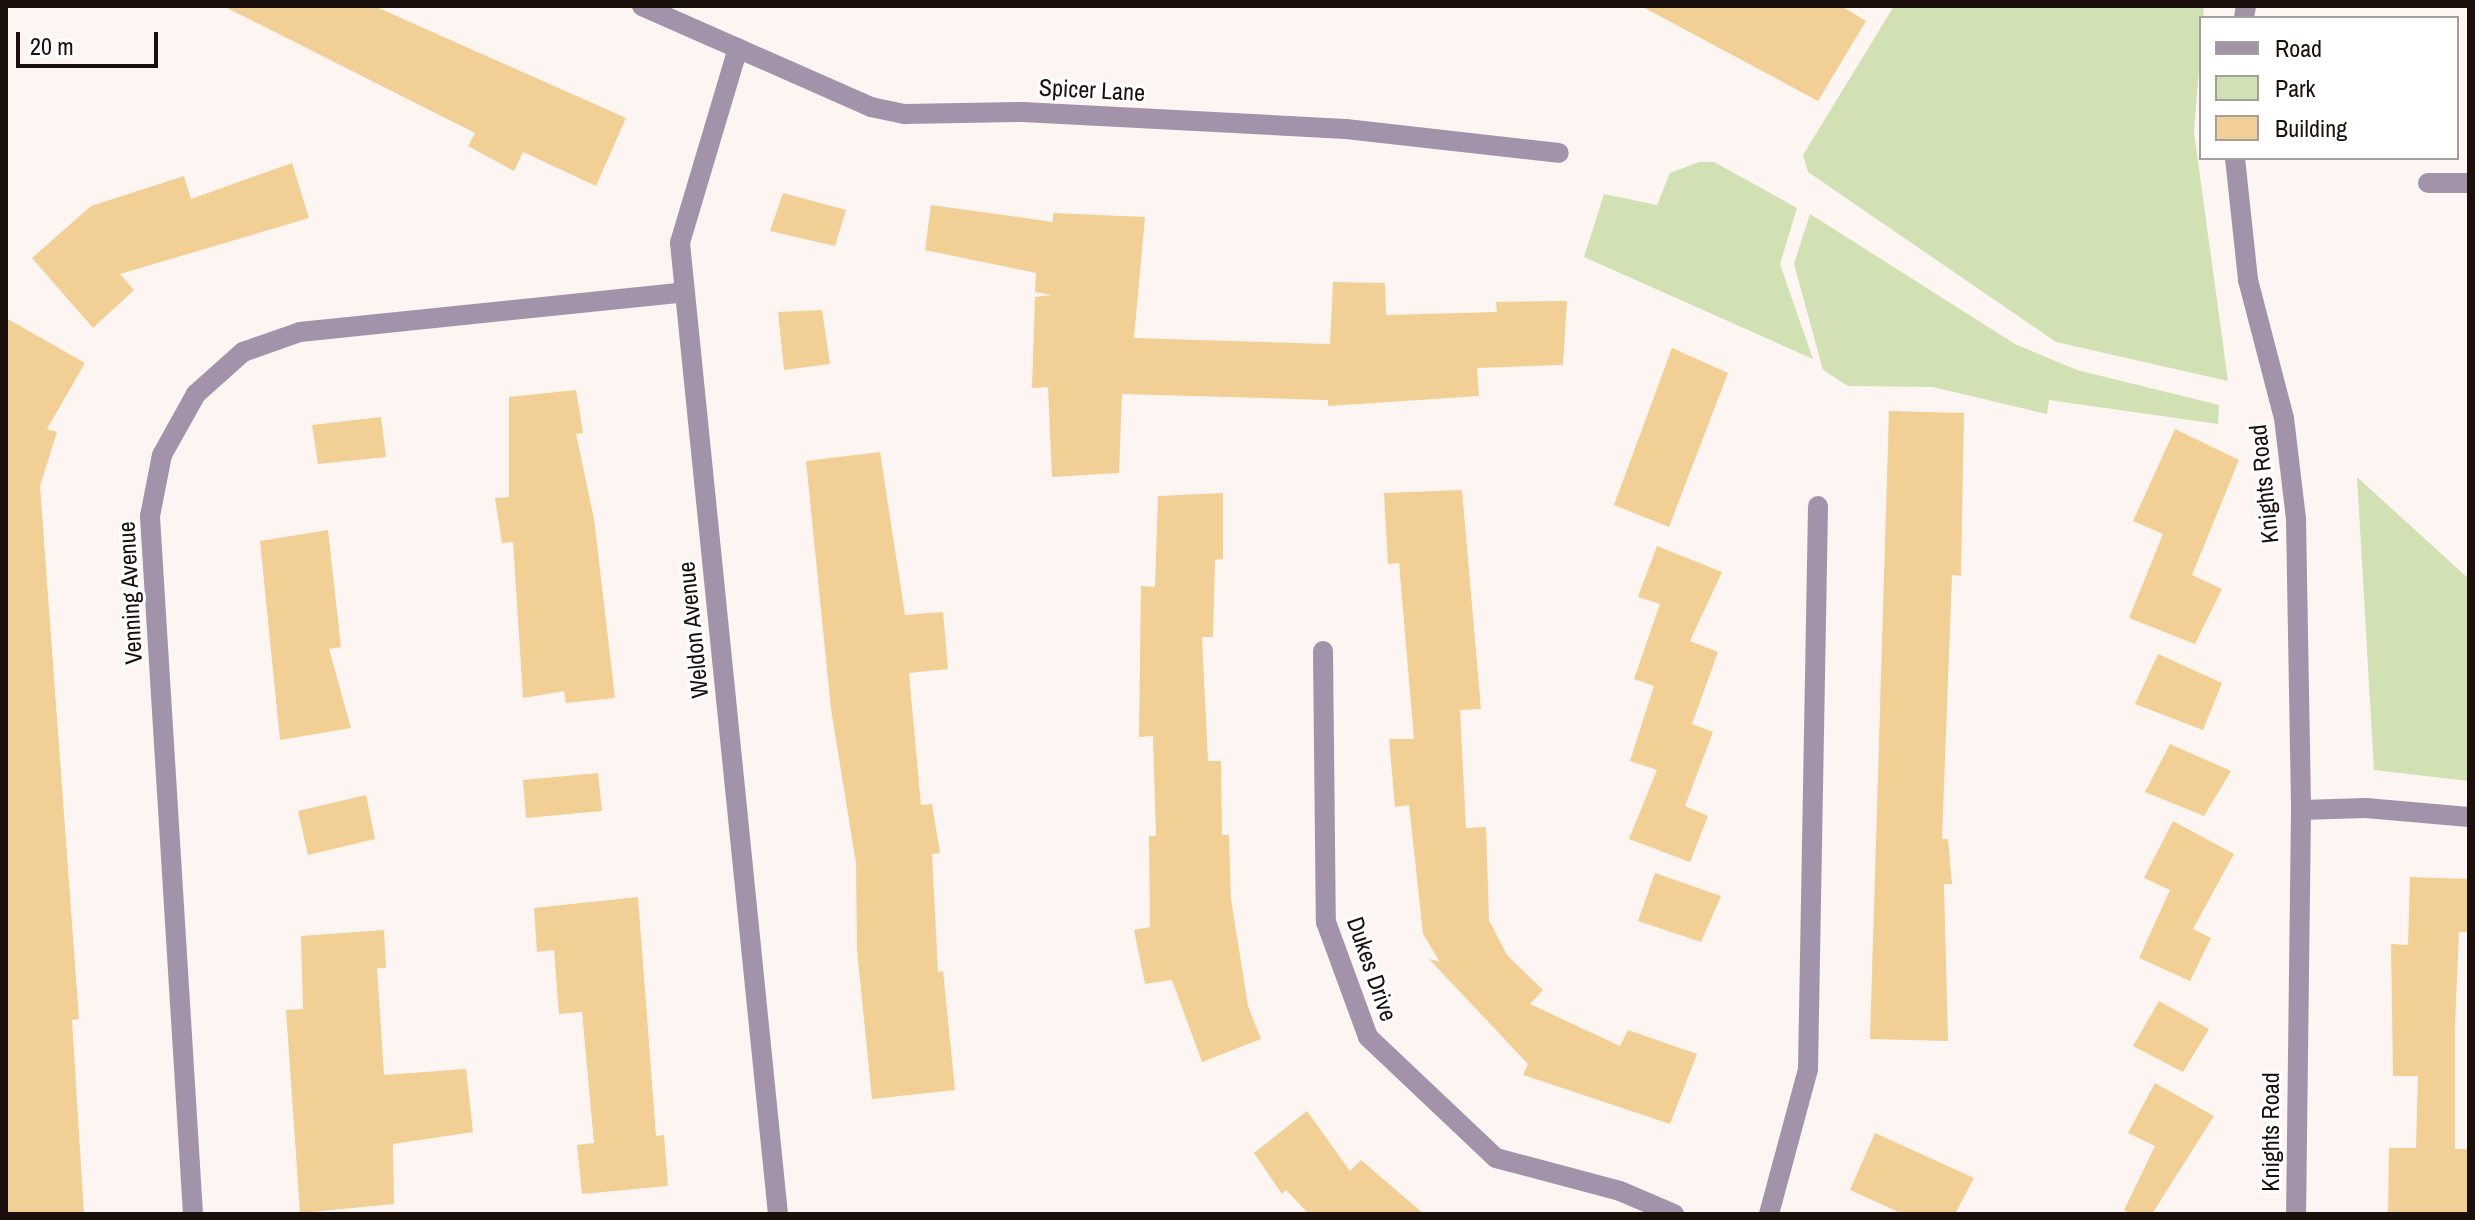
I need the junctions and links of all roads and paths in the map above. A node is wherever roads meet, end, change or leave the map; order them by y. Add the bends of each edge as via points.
1 (642, 6) edge
2 (738, 48) junction
3 (1559, 153) dead end
4 (2235, 160) edge
5 (2428, 183) dead end
6 (2469, 183) edge
7 (685, 292) junction
8 (1818, 506) dead end
9 (1323, 651) dead end
10 (2301, 810) junction
11 (2469, 817) edge
12 (193, 1214) edge
13 (778, 1214) edge
14 (1674, 1214) edge
15 (1769, 1214) edge
16 (2296, 1214) edge

1 - 2 street, Spicer Lane
2 - 3 street, Spicer Lane via 871,107 905,114 1023,112 1346,129
2 - 7 street, Weldon Avenue via 680,243
4 - 10 street, Knights Road via 2248,280 2284,418 2296,519
5 - 6 street
7 - 12 street, Venning Avenue via 300,332 243,352 196,394 162,455 150,516
7 - 13 street, Weldon Avenue
8 - 15 street via 1808,1069
9 - 14 street, Dukes Drive via 1326,922 1368,1037 1496,1158 1620,1191
10 - 11 street via 2366,808
10 - 16 street, Knights Road

